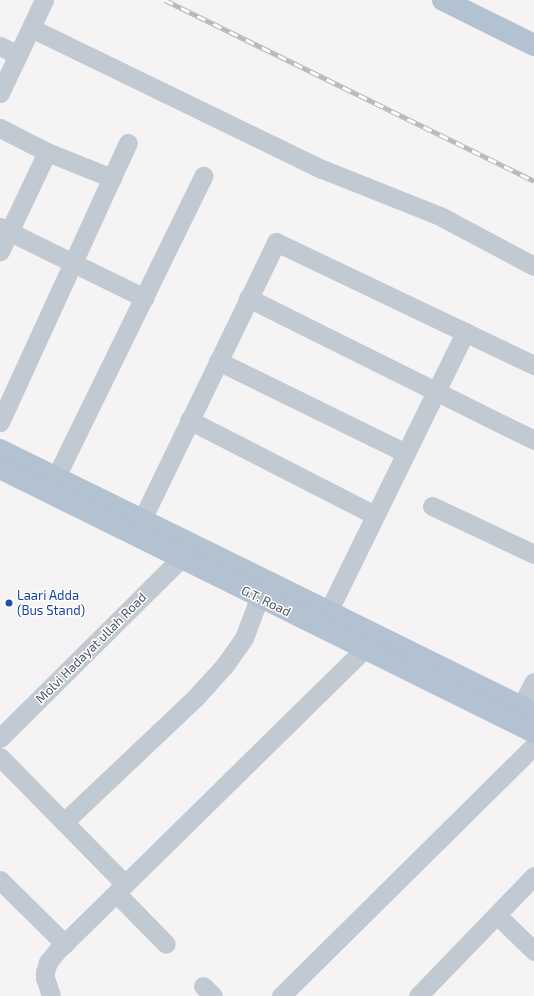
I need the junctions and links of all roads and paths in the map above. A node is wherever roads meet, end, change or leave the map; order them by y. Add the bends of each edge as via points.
1 (44, 0) edge
2 (443, 0) edge
3 (31, 28) junction
4 (534, 45) edge
5 (0, 46) edge
6 (18, 55) junction
7 (0, 93) edge
8 (0, 128) edge
9 (128, 143) dead end
10 (47, 152) junction
11 (203, 176) dead end
12 (112, 178) junction
13 (5, 229) edge
14 (0, 251) edge
15 (73, 263) junction
16 (534, 266) edge
17 (144, 298) junction
18 (248, 298) junction
19 (465, 332) junction
20 (218, 361) junction
21 (534, 365) edge
22 (436, 391) junction
23 (189, 420) junction
24 (0, 422) edge
25 (534, 440) edge
26 (0, 450) edge
27 (406, 453) junction
28 (0, 468) edge
29 (52, 485) junction
30 (432, 506) dead end
31 (375, 515) junction
32 (138, 527) junction
33 (534, 554) edge
34 (182, 558) junction
35 (259, 598) junction
36 (328, 612) junction
37 (365, 648) junction
38 (534, 682) edge
39 (528, 710) edge
40 (534, 732) edge
41 (0, 738) edge
42 (534, 746) edge
43 (0, 757) edge
44 (64, 822) junction
45 (534, 876) edge
46 (0, 880) edge
47 (120, 888) junction
48 (497, 914) junction
49 (65, 944) junction
50 (166, 944) dead end
51 (534, 951) edge
52 (51, 996) edge
53 (281, 996) edge
54 (418, 996) edge

1 - 3 street
2 - 4 main road
3 - 6 street
3 - 16 street via 322,169 440,216
5 - 6 street
6 - 7 street
8 - 10 street
9 - 12 street
10 - 12 street
10 - 13 street
11 - 17 street
12 - 15 street
13 - 14 street
13 - 15 street
15 - 17 street
15 - 24 street
17 - 29 street
18 - 19 street via 274,243 278,242
18 - 20 street
18 - 22 street
19 - 21 street
19 - 22 street
20 - 23 street
20 - 27 street
22 - 25 street
22 - 27 street
23 - 31 street
23 - 32 street
26 - 29 main road, G.T. Road
27 - 31 street
28 - 29 main road, G.T. Road
29 - 32 main road, G.T. Road
30 - 33 street
31 - 36 street
32 - 34 main road, G.T. Road
32 - 36 main road, G.T. Road
34 - 35 main road, G.T. Road
34 - 41 street, Molvi Hadayat ullah Road
35 - 37 main road, G.T. Road
35 - 44 street via 244,638 225,665 196,697
36 - 39 main road, G.T. Road
37 - 40 main road, G.T. Road
37 - 47 street
38 - 39 street
42 - 53 street
43 - 44 street
44 - 47 street
45 - 48 street
46 - 49 street
47 - 49 street
47 - 50 street
48 - 51 street
48 - 54 street
49 - 52 street via 48,962 45,978

